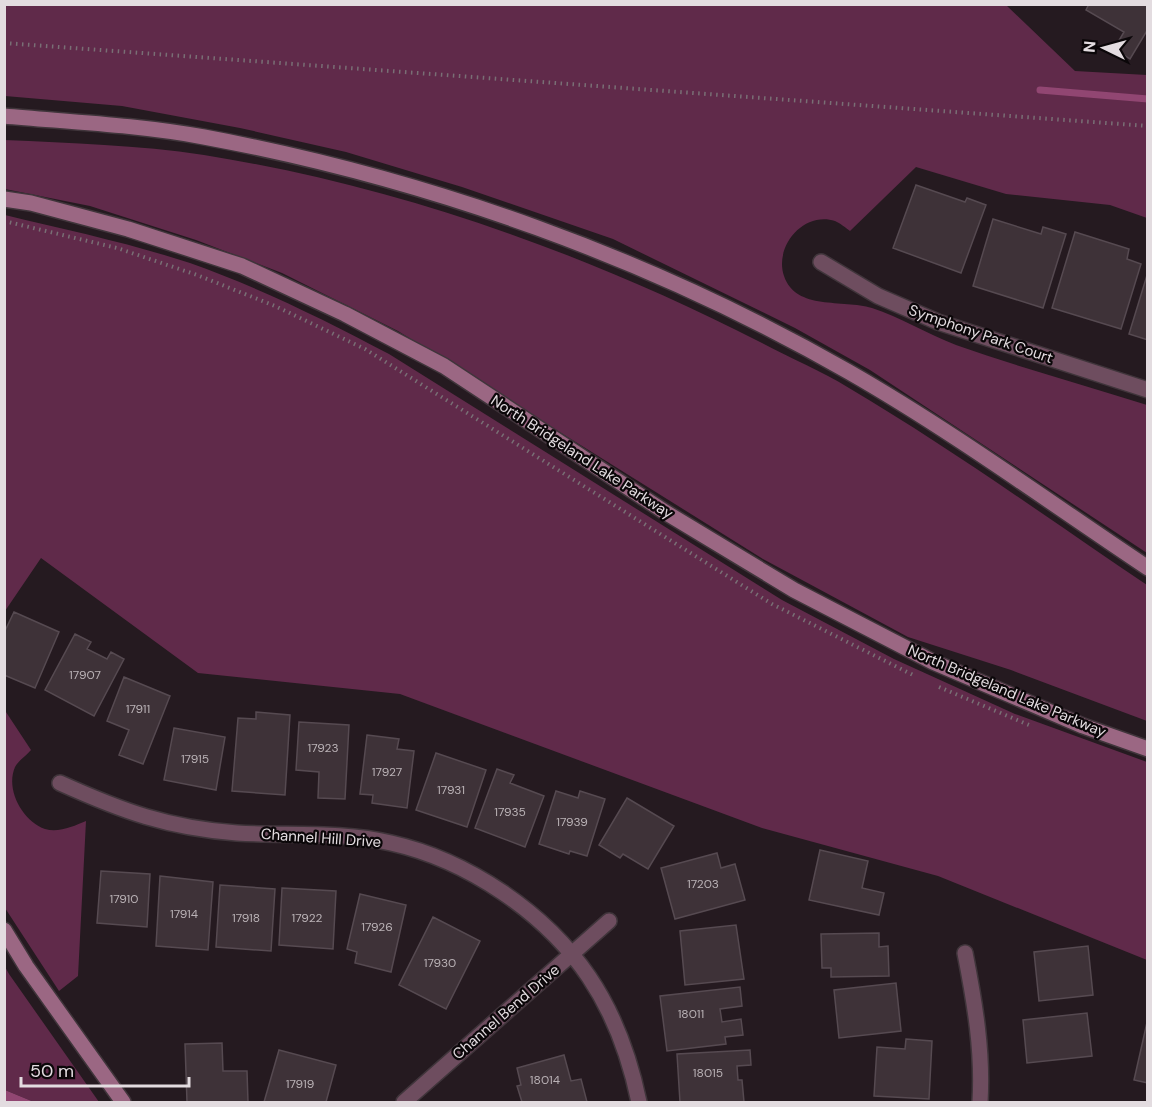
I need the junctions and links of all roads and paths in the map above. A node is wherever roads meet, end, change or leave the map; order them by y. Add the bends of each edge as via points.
1 (4, 43) edge
2 (4, 116) edge
3 (1148, 126) edge
4 (4, 199) edge
5 (4, 220) edge
6 (821, 262) dead end
7 (1148, 390) edge
8 (1148, 568) edge
9 (917, 677) dead end
10 (937, 686) dead end
11 (1038, 729) dead end
12 (1148, 749) edge
13 (60, 783) dead end
14 (609, 921) dead end
15 (4, 930) edge
16 (965, 953) dead end
17 (572, 954) junction
18 (123, 1102) edge
19 (404, 1102) edge
20 (639, 1102) edge
21 (980, 1102) edge
22 (989, 1102) edge

1 - 3 path
2 - 8 main road via 201,136 324,162 437,193 573,242 717,303 849,372
4 - 12 main road, North Bridgeland Lake Parkway via 128,229 242,266 345,314 444,366 665,512 794,590 933,662 1083,726
5 - 9 path via 117,248 197,275 275,306 365,349 772,604
6 - 7 street, Symphony Park Court via 878,296 938,322
10 - 11 path
13 - 17 street, Channel Hill Drive via 155,821 236,832 390,842 447,860 508,898
14 - 17 street, Channel Bend Drive
15 - 18 main road
16 - 21 street via 978,1020
17 - 19 street, Channel Bend Drive
17 - 20 street, Channel Hill Drive via 609,1013 628,1057
21 - 22 street

